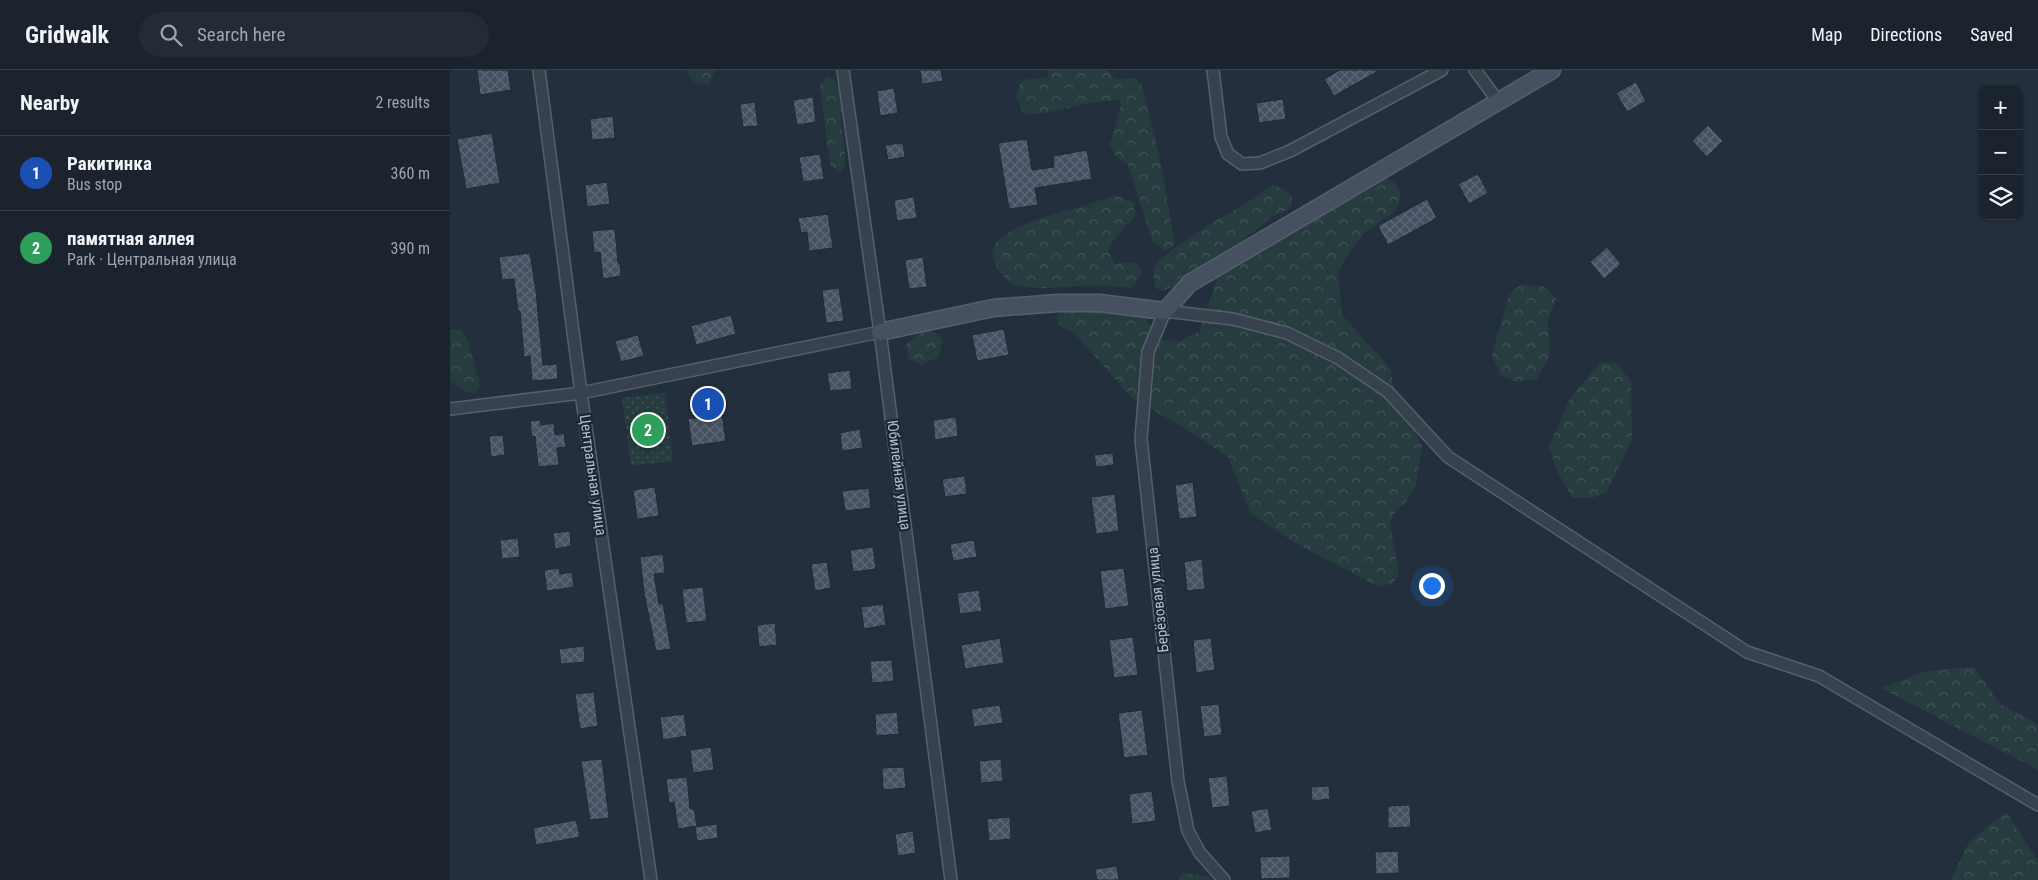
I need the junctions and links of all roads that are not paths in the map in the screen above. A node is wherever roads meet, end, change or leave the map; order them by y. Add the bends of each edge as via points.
1 (539, 70) edge
2 (844, 70) edge
3 (1213, 70) edge
4 (1442, 70) edge
5 (1475, 70) edge
6 (1552, 70) edge
7 (1498, 101) junction
8 (1165, 311) junction
9 (880, 332) junction
10 (581, 393) junction
11 (450, 409) edge
12 (2038, 805) edge
13 (651, 880) edge
14 (951, 880) edge
15 (1224, 880) edge

1 - 10 street, Центральная улица
2 - 9 street, Юбилейная улица
3 - 4 street via 1221,137 1228,154 1242,164 1260,163 1290,151
5 - 7 street
6 - 7 street
7 - 8 street via 1190,284
8 - 9 street via 1099,303 1058,303 993,308
8 - 12 street via 1233,319 1287,333 1338,358 1388,392 1448,457 1747,652 1819,676
8 - 15 street, Берёзовая улица via 1148,352 1141,439 1178,781 1188,831 1200,852
9 - 10 street
9 - 14 street, Юбилейная улица
10 - 11 street
10 - 13 street, Центральная улица

